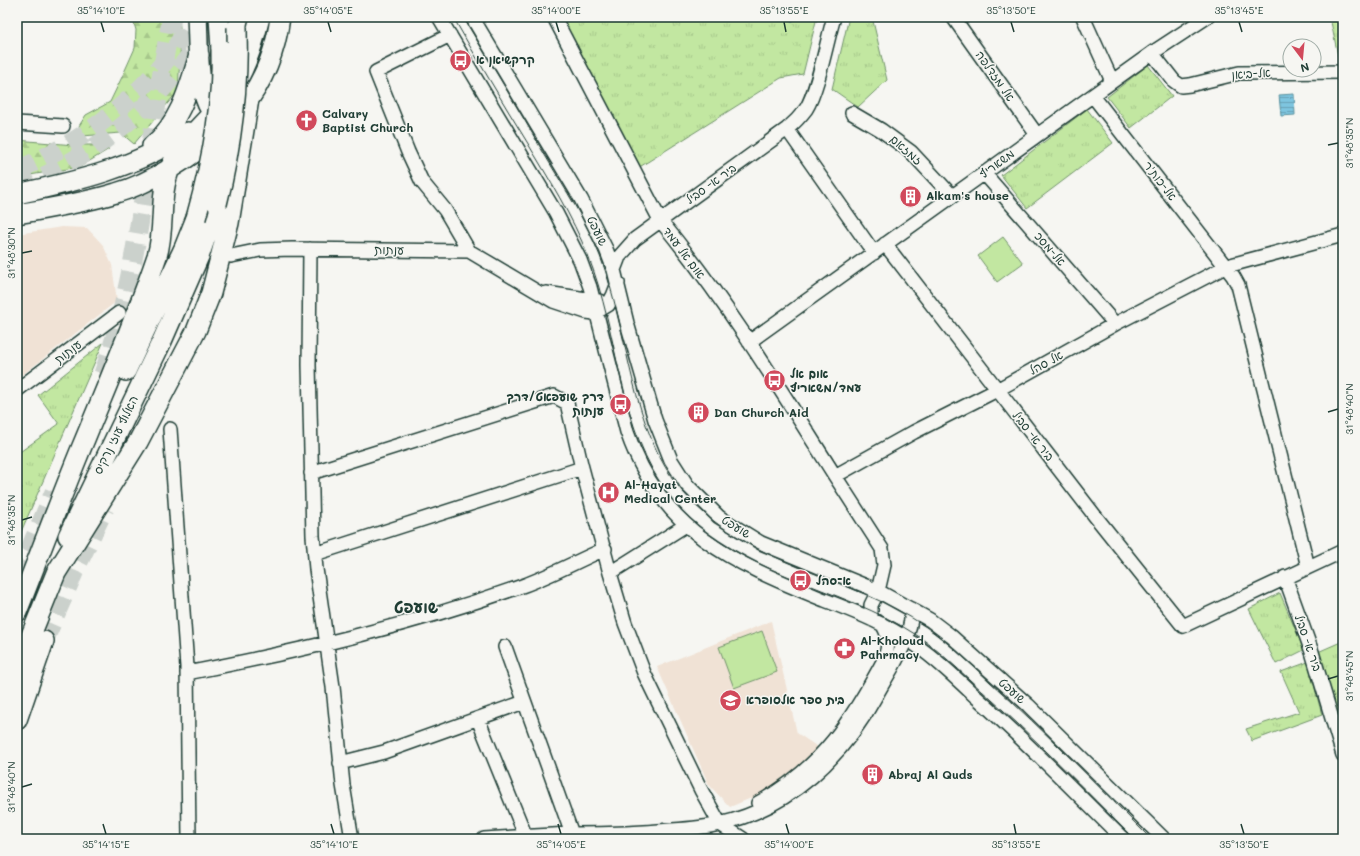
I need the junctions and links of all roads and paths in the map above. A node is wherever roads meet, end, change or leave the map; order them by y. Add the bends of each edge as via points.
1 (197, 17) edge
2 (219, 17) edge
3 (260, 17) edge
4 (280, 17) edge
5 (439, 17) edge
6 (472, 17) edge
7 (554, 17) edge
8 (834, 17) edge
9 (953, 17) edge
10 (1083, 17) edge
11 (1207, 17) edge
12 (236, 22) edge
13 (450, 35) junction
14 (1152, 53) junction
15 (199, 55) junction
16 (1343, 72) edge
17 (1112, 82) junction
18 (1093, 96) junction
19 (250, 99) junction
20 (211, 113) junction
21 (852, 113) dead end
22 (17, 123) edge
23 (230, 124) junction
24 (63, 126) dead end
25 (787, 129) junction
26 (1037, 135) junction
27 (131, 164) junction
28 (170, 167) junction
29 (984, 173) junction
30 (17, 194) edge
31 (952, 196) junction
32 (17, 214) edge
33 (660, 220) junction
34 (1343, 235) edge
35 (635, 239) junction
36 (602, 240) junction
37 (886, 244) junction
38 (310, 249) junction
39 (469, 251) junction
40 (874, 253) junction
41 (231, 256) dead end
42 (1227, 266) junction
43 (616, 277) junction
44 (535, 291) junction
45 (593, 299) junction
46 (608, 305) junction
47 (119, 313) dead end
48 (596, 313) junction
49 (627, 323) junction
50 (1115, 324) junction
51 (750, 342) junction
52 (17, 390) edge
53 (997, 390) junction
54 (170, 428) dead end
55 (582, 468) junction
56 (311, 473) junction
57 (835, 476) junction
58 (686, 525) junction
59 (605, 549) junction
60 (1343, 551) edge
61 (314, 554) junction
62 (1308, 567) junction
63 (610, 573) junction
64 (1285, 577) junction
65 (878, 591) junction
66 (911, 608) junction
67 (17, 612) edge
68 (876, 621) junction
69 (906, 639) junction
70 (44, 641) tunnel mouth
71 (327, 644) junction
72 (505, 647) dead end
73 (926, 653) junction
74 (893, 664) junction
75 (17, 669) edge
76 (187, 673) junction
77 (524, 702) junction
78 (478, 719) junction
79 (17, 720) edge
80 (1343, 755) edge
81 (340, 763) junction
82 (720, 824) junction
83 (572, 834) junction
84 (526, 837) junction
85 (595, 837) edge
86 (189, 839) edge
87 (352, 839) edge
88 (484, 839) edge
89 (743, 839) edge
90 (1123, 839) edge
91 (1164, 839) edge

1 - 15 highway
2 - 67 highway, האלוף עוזי נרקיס, bridge via 219,86 212,151 196,218
3 - 20 highway via 251,49 236,84
4 - 19 highway via 270,62
5 - 13 street
6 - 36 street, שועפט via 581,199
7 - 33 street, אום אל עמד
8 - 25 street, ביר א- סביל via 812,95 803,113
9 - 26 street, אל מזדלפה
10 - 17 street
11 - 14 street, משאריף
12 - 75 highway, האלוף עוזי נרקיס, bridge via 236,102 230,146 217,204 200,254 162,341 63,546 38,606
13 - 39 street via 376,72 422,182 445,210
13 - 45 street via 556,213 580,260
14 - 16 street, אל-ביאן via 1181,86 1239,73
14 - 17 street, משאריף
15 - 20 highway via 202,89
15 - 27 highway via 187,95 175,119 159,140
17 - 18 street, משאריף
18 - 26 street, משאריף
18 - 42 street, אל-כות'ר
19 - 23 highway
19 - 75 highway via 234,197 211,293 196,331 138,442 56,573
20 - 23 highway
20 - 27 highway via 170,143
20 - 28 highway via 179,150
21 - 31 street, זמזאם via 911,152
22 - 24 street
23 - 28 highway via 209,142
25 - 33 street, ביר א- סביל
25 - 40 street
26 - 29 street, משאריף
27 - 30 highway via 69,183
28 - 32 highway via 140,184 117,193
28 - 67 highway via 165,182 163,220 157,255 124,346
29 - 31 street, משאריף
29 - 50 street, אל-מסכ
31 - 37 street, משאריף
33 - 35 street, ביר א- סביל
33 - 51 street, אום אל עמד
34 - 42 street, אל סהל
35 - 36 street, ביר א- סביל via 617,245
35 - 43 street, ביר א- סביל via 619,257
36 - 43 street, שועפט
37 - 40 street, משאריף
37 - 53 street, ביר א- סביל
38 - 39 street, ענתות
38 - 41 street, ענתות via 260,250
38 - 56 street
39 - 44 street
40 - 51 street, משאריף
42 - 50 street, אל סהל
42 - 62 street, אל-כות'ר via 1238,285
43 - 46 street via 614,296
43 - 49 street, שועפט
44 - 45 street
44 - 48 street via 570,308
45 - 46 street
45 - 48 street
46 - 48 street
46 - 49 street via 620,313
47 - 52 street, ענתות
48 - 58 street via 634,454 664,502
49 - 65 street, שועפט via 663,442 686,485 719,517 761,543
50 - 53 street, אל סהל
51 - 57 street, אום אל עמד
53 - 57 street, אל סהל
53 - 64 street, ביר א- סביל via 1183,626
54 - 76 street
55 - 56 street via 567,402 554,396
55 - 59 street
55 - 61 street
56 - 61 street
57 - 65 street via 882,549 884,565
58 - 63 street
58 - 68 street via 701,539 748,568
59 - 63 street
59 - 71 street via 523,586 447,611
60 - 62 street
61 - 71 street
62 - 64 street
63 - 82 street via 644,673
64 - 80 street, ביר א- סביל via 1312,652
65 - 66 street, שועפט
65 - 68 street via 871,605
66 - 69 street via 912,619
66 - 91 street, שועפט via 951,636 1028,705
68 - 69 street
68 - 82 street via 886,631 889,642 885,658 857,710 831,744 780,789
69 - 73 street
69 - 74 street
70 - 79 highway
71 - 76 street
71 - 81 street
72 - 77 street
73 - 74 street via 902,656
73 - 90 street via 1008,726
74 - 82 street via 866,716 822,769 773,804
76 - 86 street
77 - 78 street
77 - 83 street
78 - 81 street via 384,752
78 - 84 street
81 - 87 street
82 - 85 street
82 - 89 street
83 - 84 street
83 - 85 street
84 - 88 street

